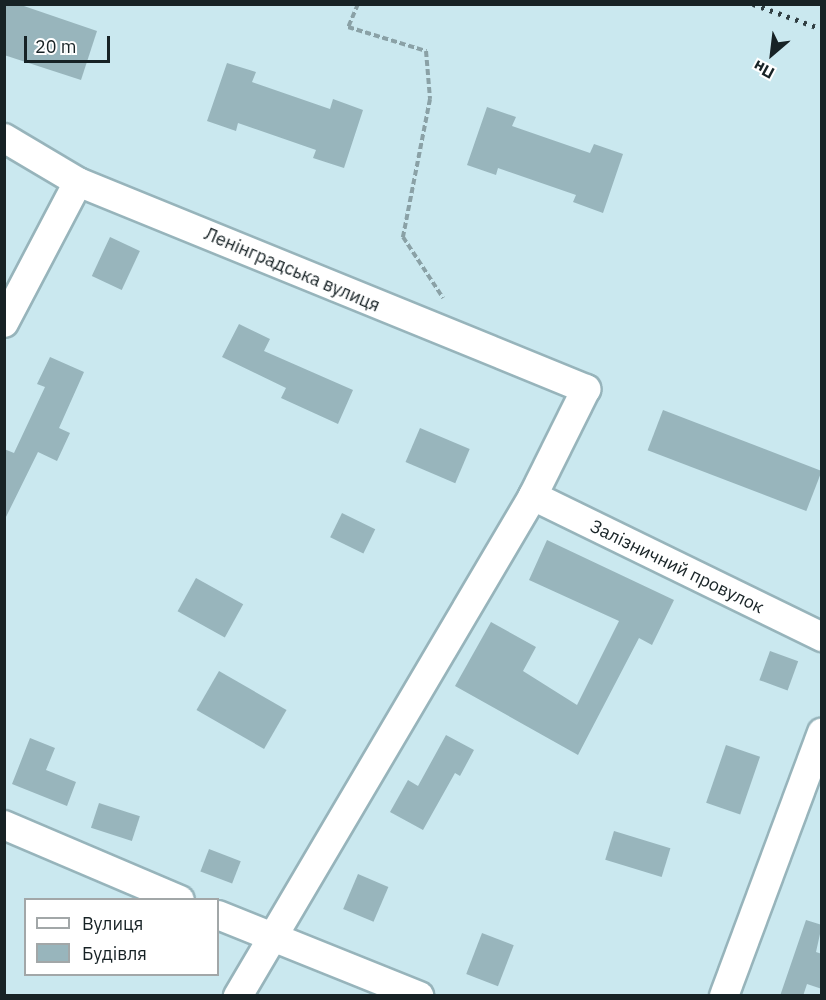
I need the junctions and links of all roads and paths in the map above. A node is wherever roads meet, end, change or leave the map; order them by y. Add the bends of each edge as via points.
1 (358, 4) edge
2 (4, 138) edge
3 (78, 182) junction
4 (446, 302) dead end
5 (4, 323) edge
6 (533, 496) junction
7 (822, 637) edge
8 (822, 734) edge
9 (4, 825) edge
10 (175, 898) edge
11 (219, 915) edge
12 (273, 939) junction
13 (238, 996) edge
14 (419, 996) edge
15 (724, 996) edge

1 - 4 path via 348,27 426,51 430,99 403,237
2 - 3 street, Ленінградська вулиця
3 - 5 street
3 - 6 street, Ленінградська вулиця via 586,389
6 - 7 street, Залізничний провулок
6 - 12 street
8 - 15 street
9 - 10 street
11 - 12 street
12 - 13 street
12 - 14 street

